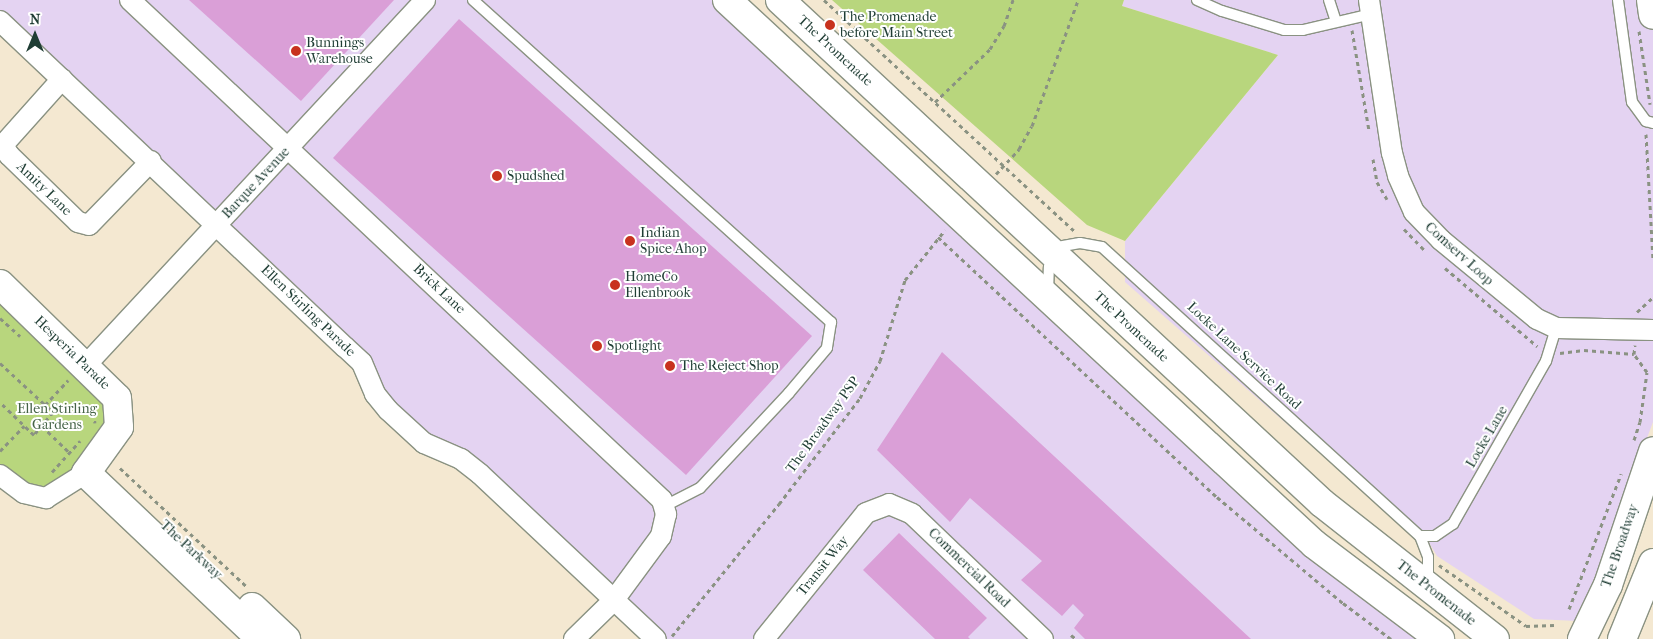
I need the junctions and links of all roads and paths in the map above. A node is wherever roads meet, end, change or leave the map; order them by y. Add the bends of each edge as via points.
1 (130, 0) edge
2 (426, 0) edge
3 (473, 0) edge
4 (727, 0) edge
5 (780, 0) edge
6 (1013, 0) edge
7 (1078, 0) edge
8 (1197, 0) edge
9 (1329, 0) edge
10 (1618, 0) edge
11 (1651, 0) edge
12 (1370, 7) edge
13 (1653, 15) edge
14 (1350, 18) junction
15 (1336, 20) junction
16 (0, 22) edge
17 (62, 79) junction
18 (934, 102) dead end
19 (1653, 123) edge
20 (1369, 135) dead end
21 (288, 148) junction
22 (1372, 154) dead end
23 (150, 161) junction
24 (982, 189) junction
25 (1391, 206) dead end
26 (959, 215) junction
27 (1400, 222) dead end
28 (218, 224) junction
29 (938, 237) junction
30 (1054, 256) junction
31 (1431, 257) dead end
32 (1439, 263) dead end
33 (0, 284) edge
34 (1653, 297) edge
35 (1048, 298) junction
36 (0, 318) edge
37 (1556, 328) junction
38 (1644, 330) edge
39 (24, 340) dead end
40 (1550, 351) junction
41 (1634, 354) junction
42 (0, 363) edge
43 (72, 376) junction
44 (92, 401) dead end
45 (0, 402) edge
46 (45, 405) junction
47 (24, 426) junction
48 (42, 426) junction
49 (95, 426) dead end
50 (1641, 450) edge
51 (0, 451) edge
52 (91, 459) junction
53 (1622, 469) dead end
54 (0, 475) edge
55 (48, 476) dead end
56 (890, 504) joint
57 (665, 506) junction
58 (1420, 536) junction
59 (1653, 563) edge
60 (1427, 587) junction
61 (252, 591) dead end
62 (614, 600) junction
63 (1638, 602) junction
64 (1569, 609) dead end
65 (1072, 635) dead end
66 (261, 639) edge
67 (286, 639) edge
68 (574, 639) edge
69 (656, 639) edge
70 (669, 639) edge
71 (764, 639) edge
72 (1044, 639) edge
73 (1076, 639) edge
74 (1391, 639) edge
75 (1440, 639) edge
76 (1495, 639) edge
77 (1582, 639) edge
78 (1622, 639) edge
79 (1636, 639) edge

1 - 21 street, Brick Lane
2 - 21 street, Barque Avenue
3 - 57 lane via 830,318 832,330 826,348 789,393 700,488
4 - 26 main road
5 - 24 main road, The Promenade
6 - 18 path via 1004,26 990,49
7 - 24 path via 1032,126 1018,149
8 - 15 lane via 1284,30 1303,30
9 - 15 lane
10 - 19 lane via 1632,102 1646,121
11 - 13 main road
12 - 14 lane
12 - 37 street, Comserv Loop via 1392,153 1414,212 1441,240 1522,309
14 - 15 lane
14 - 20 path
16 - 17 street, Ellen Stirling Parade
17 - 23 street, Ellen Stirling Parade
17 - 23 street, Amity Lane via 3,145 9,155 78,222 89,226
21 - 28 street, Barque Avenue
21 - 57 street, Brick Lane via 657,493
22 - 25 path via 1377,182
23 - 28 street, Ellen Stirling Parade
24 - 30 main road, The Promenade
26 - 29 path, The Broadway PSP
26 - 35 main road
27 - 31 path via 1409,237
28 - 43 street, Barque Avenue
28 - 62 street, Ellen Stirling Parade via 362,363 375,394 388,410 424,443 461,459 480,474
29 - 70 path, The Broadway PSP via 905,280 880,361 860,398
29 - 74 path via 1217,496 1342,604
30 - 35 lane via 1046,282
30 - 58 lane, Locke Lane Service Road via 1063,246 1080,242 1102,247
30 - 60 main road, The Promenade via 1322,503
32 - 40 path via 1528,341
33 - 43 main road, Hesperia Parade
34 - 38 path via 1637,311
35 - 75 main road via 1314,544
36 - 39 path
37 - 38 street, Comserv Loop
37 - 40 lane, Locke Lane
38 - 41 path
40 - 41 path
40 - 58 lane, Locke Lane via 1453,524 1435,536
41 - 50 path via 1647,372 1640,422
42 - 46 path
43 - 46 path
43 - 52 main road, Hesperia Parade via 117,398 119,427
44 - 49 path
45 - 47 path
46 - 48 path via 53,412
47 - 48 path via 34,435
47 - 51 path
48 - 52 path
50 - 77 main road, The Broadway via 1608,585
52 - 54 street, Hesperia Parade via 71,485 46,498 24,493
52 - 55 path
52 - 61 path
52 - 66 main road, The Parkway
52 - 67 main road, The Parkway
53 - 64 path
56 - 71 street, Transit Way via 866,513
56 - 72 street, Commercial Road via 912,514
57 - 62 street via 666,522 661,536
58 - 60 lane, Locke Lane Service Road via 1428,557
59 - 63 main road
60 - 76 main road, The Promenade
62 - 68 street
62 - 69 street, Ellen Stirling Parade
63 - 78 main road
63 - 79 main road
65 - 73 path

